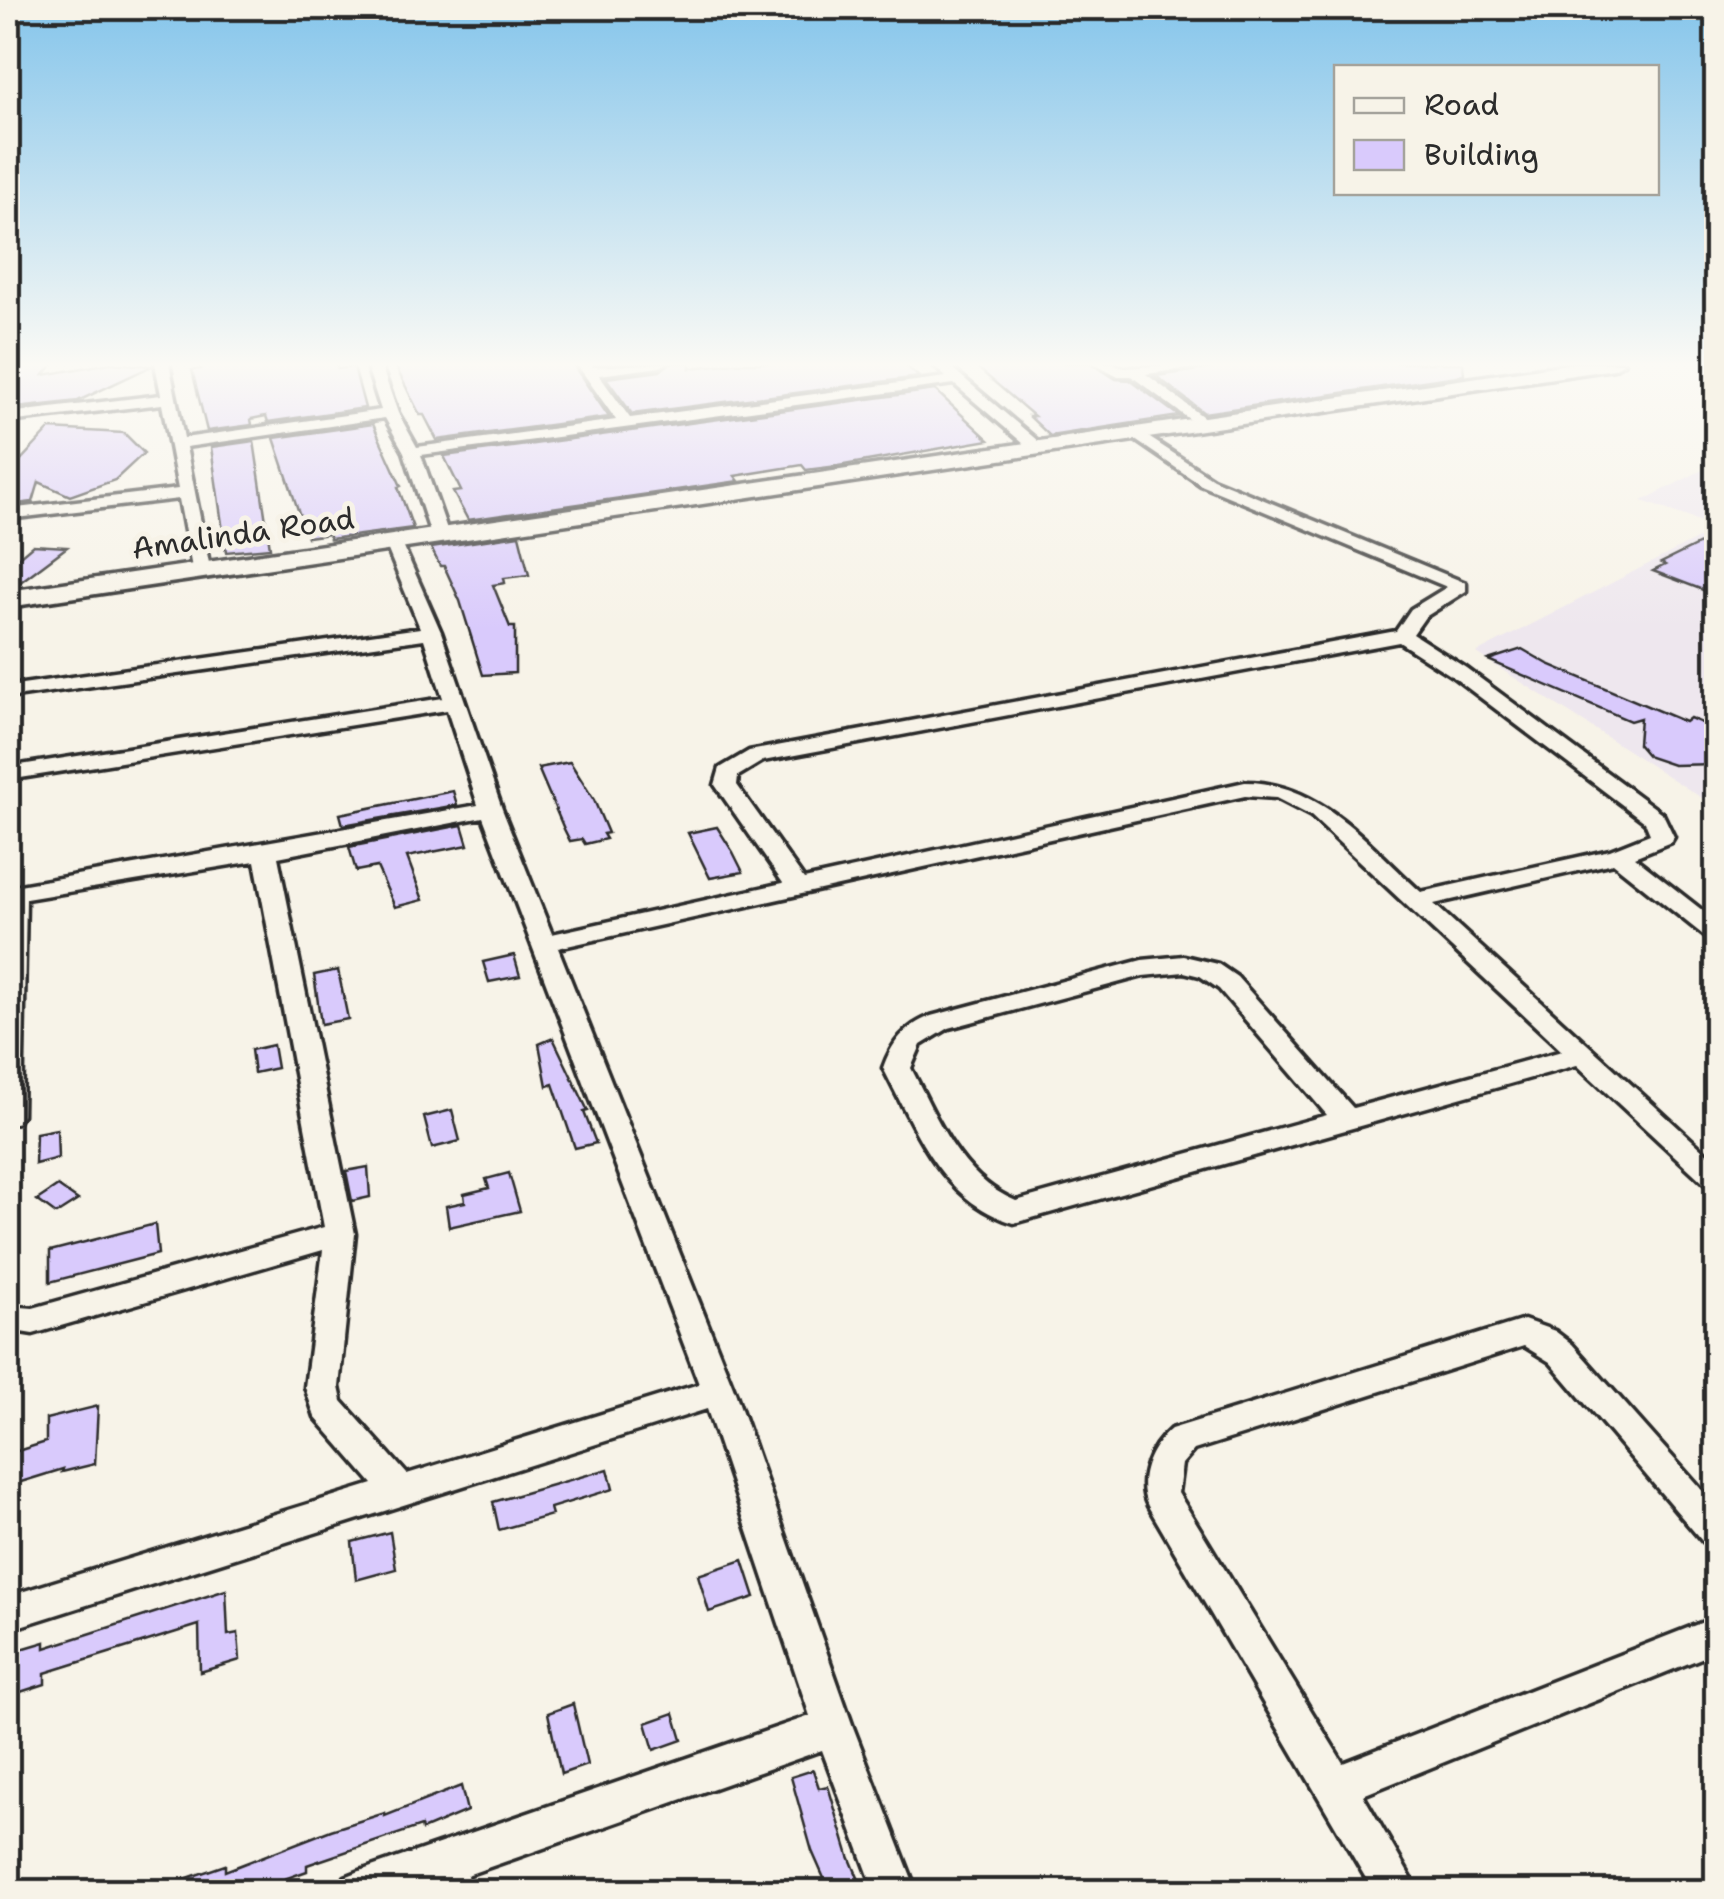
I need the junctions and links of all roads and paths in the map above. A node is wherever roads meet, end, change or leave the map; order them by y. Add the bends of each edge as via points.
1 (176, 452) edge
2 (412, 452) edge
3 (1005, 452) edge
4 (1162, 452) edge
5 (184, 493) junction
6 (8, 514) edge
7 (440, 535) junction
8 (394, 543) junction
9 (200, 568) junction
10 (8, 599) edge
11 (431, 632) junction
12 (1402, 636) junction
13 (8, 692) edge
14 (454, 703) junction
15 (8, 774) edge
16 (491, 809) junction
17 (265, 852) junction
18 (1617, 855) junction
19 (799, 889) junction
20 (11, 894) edge
21 (1420, 900) junction
22 (1716, 932) edge
23 (546, 943) junction
24 (1580, 1055) junction
25 (8, 1115) edge
26 (1345, 1118) junction
27 (1716, 1178) edge
28 (340, 1234) junction
29 (8, 1318) edge
30 (718, 1392) junction
31 (402, 1491) junction
32 (1716, 1531) edge
33 (8, 1613) edge
34 (1716, 1634) edge
35 (833, 1726) junction
36 (1335, 1786) junction
37 (447, 1878) edge
38 (360, 1892) edge
39 (896, 1892) edge
40 (1398, 1892) edge

1 - 5 street
2 - 7 street
3 - 7 street, Amalinda Road
4 - 12 street via 1208,482 1460,588 1418,613
5 - 6 street
5 - 9 street
7 - 8 street, Amalinda Road
8 - 9 street, Amalinda Road
8 - 11 street
9 - 10 street, Amalinda Road
11 - 13 street
11 - 14 street
12 - 18 street via 1655,818 1663,838
12 - 19 street via 757,756 728,772 726,785
14 - 15 street
14 - 16 street
16 - 17 street
16 - 23 street
17 - 20 street
17 - 28 street
18 - 21 street
18 - 22 street
19 - 21 street via 1270,788 1319,811
19 - 23 street
20 - 25 street
21 - 24 street
23 - 30 street
24 - 26 street
24 - 27 street
26 - 26 street via 1014,1212 992,1206 964,1182 897,1068 905,1042 929,1026 1142,968 1184,964 1228,983
28 - 29 street via 33,1322
28 - 31 street via 322,1387 327,1407
30 - 31 street
30 - 35 street
31 - 33 street
32 - 36 street via 1561,1354 1524,1333 1182,1440 1162,1466 1160,1495
34 - 36 street
35 - 37 street
35 - 39 street
36 - 40 street
37 - 38 street

